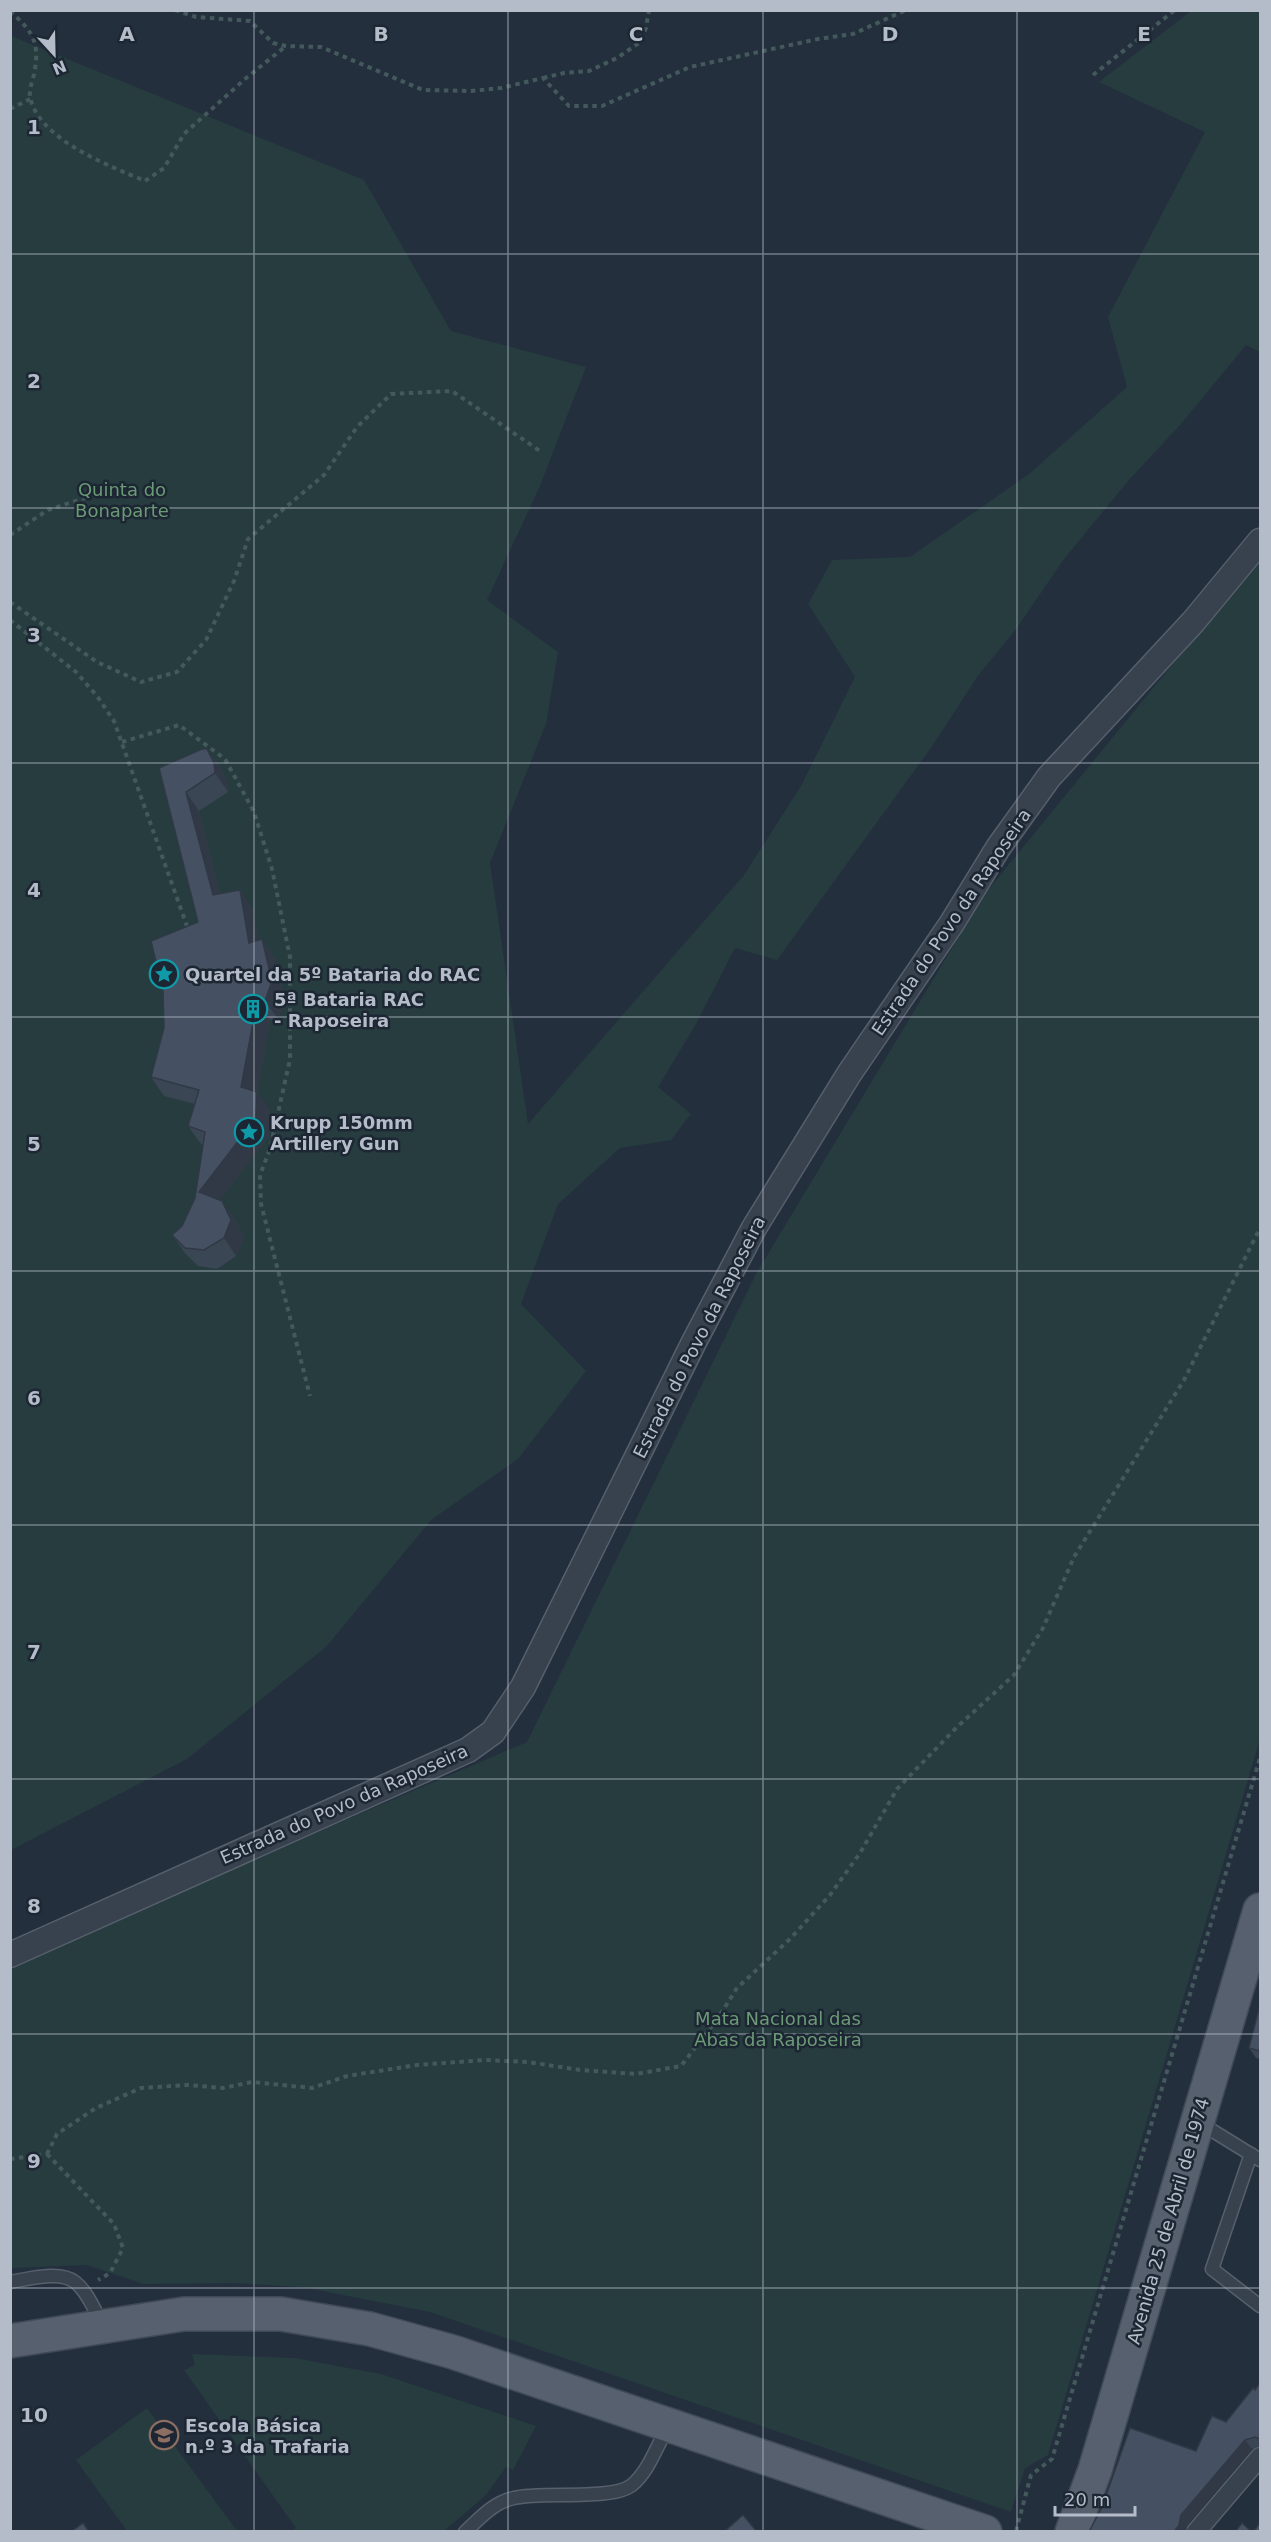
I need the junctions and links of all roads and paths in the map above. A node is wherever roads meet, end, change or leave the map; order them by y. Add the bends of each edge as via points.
1 (175, 10) edge
2 (649, 10) edge
3 (906, 10) edge
4 (1175, 10) edge
5 (10, 11) edge
6 (286, 46) junction
7 (1093, 75) dead end
8 (543, 78) junction
9 (30, 99) junction
10 (10, 109) edge
11 (10, 126) edge
12 (10, 178) edge
13 (540, 451) dead end
14 (91, 496) dead end
15 (10, 535) edge
16 (1260, 541) edge
17 (10, 602) edge
18 (10, 620) edge
19 (122, 742) junction
20 (189, 933) edge
21 (1260, 1228) edge
22 (310, 1396) dead end
23 (1260, 1758) edge
24 (1260, 1910) edge
25 (10, 1955) edge
26 (1250, 1979) edge
27 (1197, 2122) junction
28 (47, 2154) junction
29 (1256, 2157) edge
30 (10, 2159) edge
31 (10, 2282) edge
32 (83, 2290) junction
33 (1260, 2306) edge
34 (104, 2326) junction
35 (10, 2341) edge
36 (669, 2426) junction
37 (1260, 2457) edge
38 (465, 2532) edge
39 (985, 2532) edge
40 (1016, 2532) edge
41 (1072, 2532) edge
42 (1196, 2532) edge

1 - 6 path via 195,17 250,21 273,43
2 - 8 path via 639,43 617,58 589,71
3 - 8 path via 853,34 690,67 602,106 569,106
4 - 7 path
5 - 9 path via 30,30 38,55
6 - 8 path via 321,47 423,90 491,89
6 - 9 path via 184,134 164,168 146,181 68,143 42,121
9 - 10 path
11 - 12 path
13 - 17 path via 452,391 391,394 357,427 324,475 248,540 206,640 177,672 141,682 97,662
14 - 15 path via 48,510
16 - 25 street, Estrada do Povo da Raposeira via 1193,622 1049,777 849,1074 754,1228 523,1688 493,1732 468,1750
18 - 19 path via 76,672 114,721
19 - 20 path
19 - 22 path via 179,725 225,759 254,812 272,869 290,957 290,1059 270,1149 260,1175 261,1204
21 - 28 path via 1184,1380 1074,1557 1043,1628 1014,1675 897,1790 830,1895 737,1988 681,2066 636,2074 485,2060 359,2074 312,2088 252,2082 223,2088 141,2088 96,2108 57,2134
23 - 40 path via 1052,2459 1031,2475
24 - 26 main road, Avenida 25 de Abril de 1974
26 - 27 main road, Avenida 25 de Abril de 1974
27 - 29 lane
27 - 41 main road, Avenida 25 de Abril de 1974 via 1095,2470
28 - 30 path
28 - 32 path via 114,2224 123,2248 110,2273
29 - 33 lane via 1212,2269
31 - 32 lane via 60,2277 74,2280
32 - 34 lane
34 - 35 main road
34 - 36 main road via 184,2314 281,2314 360,2328 453,2352
36 - 38 lane via 640,2476 629,2487 611,2492 514,2497 495,2505
36 - 39 main road
37 - 42 street

